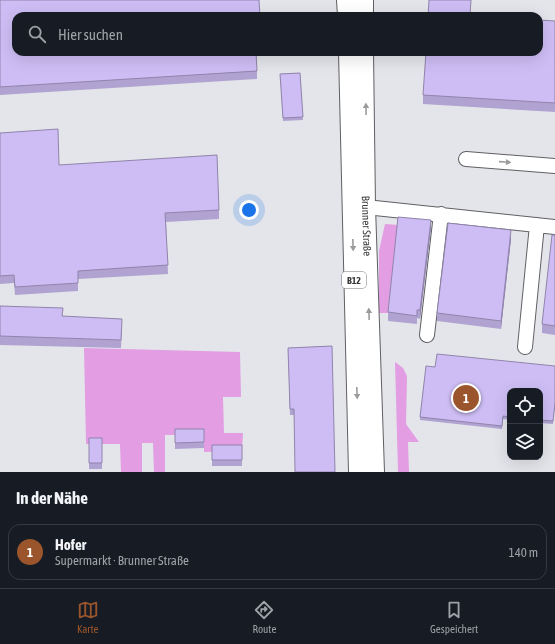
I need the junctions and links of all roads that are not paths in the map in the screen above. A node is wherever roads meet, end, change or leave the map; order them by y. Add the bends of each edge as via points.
1 (346, 0) edge
2 (364, 0) edge
3 (347, 12) edge
4 (364, 12) edge
5 (348, 56) edge
6 (364, 56) edge
7 (358, 148) junction
8 (466, 159) dead end
9 (555, 166) edge
10 (359, 206) junction
11 (441, 214) junction
12 (537, 225) junction
13 (555, 227) edge
14 (427, 335) dead end
15 (525, 347) dead end
16 (358, 472) edge
17 (375, 472) edge

1 - 3 main road
2 - 4 main road
5 - 7 main road, Brunner Straße / B12
7 -> 6 main road, Brunner Straße / B12
7 - 10 main road, Brunner Straße / B12
8 -> 9 lane
10 - 11 lane
10 -> 16 main road, Brunner Straße / B12
17 -> 10 main road, Brunner Straße / B12
11 - 12 lane
11 - 14 lane
12 - 13 lane
12 - 15 lane

